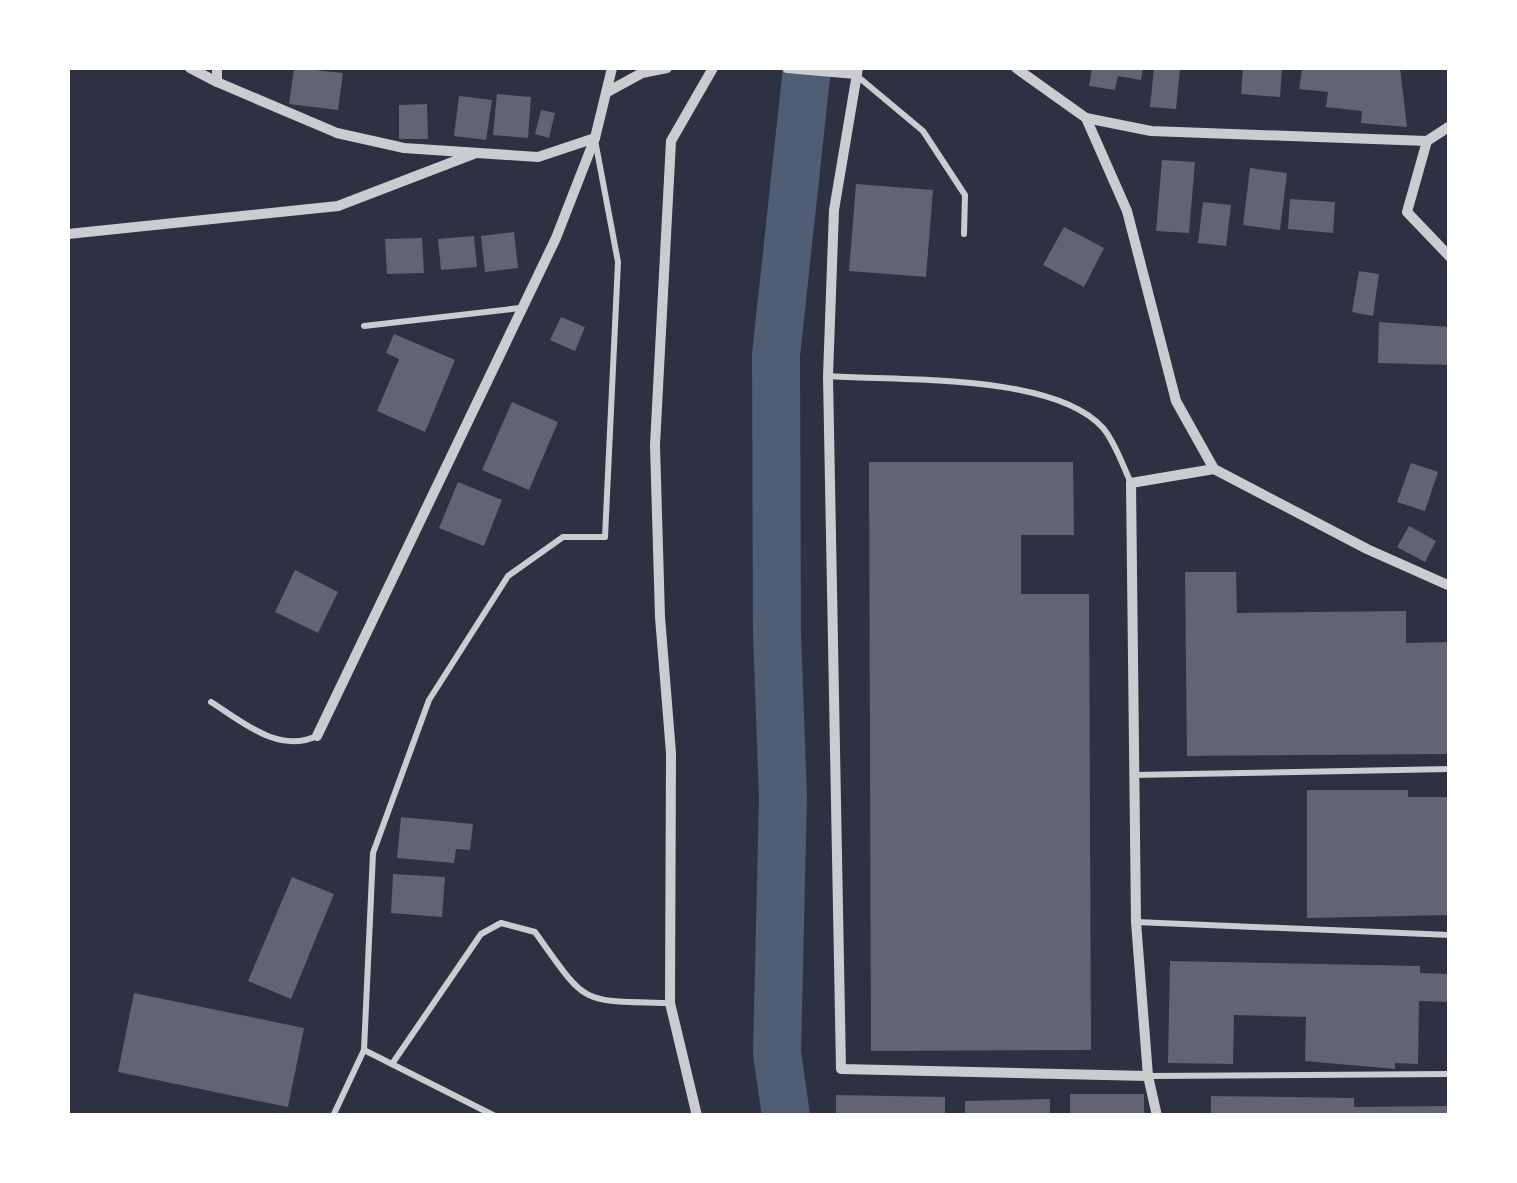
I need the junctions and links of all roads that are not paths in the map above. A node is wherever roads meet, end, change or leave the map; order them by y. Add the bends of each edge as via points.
1 (190, 68) edge
2 (217, 68) edge
3 (612, 68) edge
4 (667, 68) edge
5 (713, 68) edge
6 (788, 68) edge
7 (1016, 68) edge
8 (856, 71) edge
9 (217, 82) junction
10 (610, 91) junction
11 (1086, 118) junction
12 (1450, 126) edge
13 (595, 138) junction
14 (1427, 141) junction
15 (476, 153) junction
16 (68, 234) edge
17 (964, 234) dead end
18 (1450, 258) edge
19 (520, 308) junction
20 (364, 326) dead end
21 (828, 376) junction
22 (1214, 469) junction
23 (1132, 483) junction
24 (1450, 586) edge
25 (212, 702) dead end
26 (317, 736) joint
27 (1450, 770) edge
28 (1134, 775) junction
29 (1136, 922) junction
30 (1450, 936) edge
31 (670, 1003) junction
32 (364, 1050) junction
33 (392, 1064) junction
34 (1450, 1074) edge
35 (1148, 1076) junction
36 (333, 1116) edge
37 (494, 1116) edge
38 (697, 1116) edge
39 (1157, 1116) edge

1 - 9 street
2 - 9 street
3 - 10 street
4 - 10 street
5 - 31 street via 671,142 661,293 655,445 670,753
6 - 8 street
7 - 11 street
8 - 17 lane via 923,132 965,195
8 - 21 street via 834,210
9 - 15 street via 338,133 404,148
10 - 13 street
11 - 14 street via 1151,131
11 - 22 street via 1127,211 1176,401
12 - 14 street
13 - 15 street via 538,157
13 - 19 street
13 - 32 lane via 618,262 605,537 563,537 508,576 429,700 372,854
14 - 18 street via 1407,212
15 - 16 street via 338,206
19 - 20 lane
19 - 26 street
21 - 23 lane via 1013,388 1067,404 1102,428
21 - 35 street via 842,1069
22 - 23 street
22 - 24 street
23 - 28 street
25 - 26 lane via 268,738 305,742
27 - 28 lane
28 - 29 street
29 - 30 lane
29 - 35 street
31 - 33 lane via 600,1001 578,992 535,932 501,923 481,934
31 - 38 street
32 - 33 lane
32 - 36 lane
33 - 37 lane
34 - 35 lane
35 - 39 street

